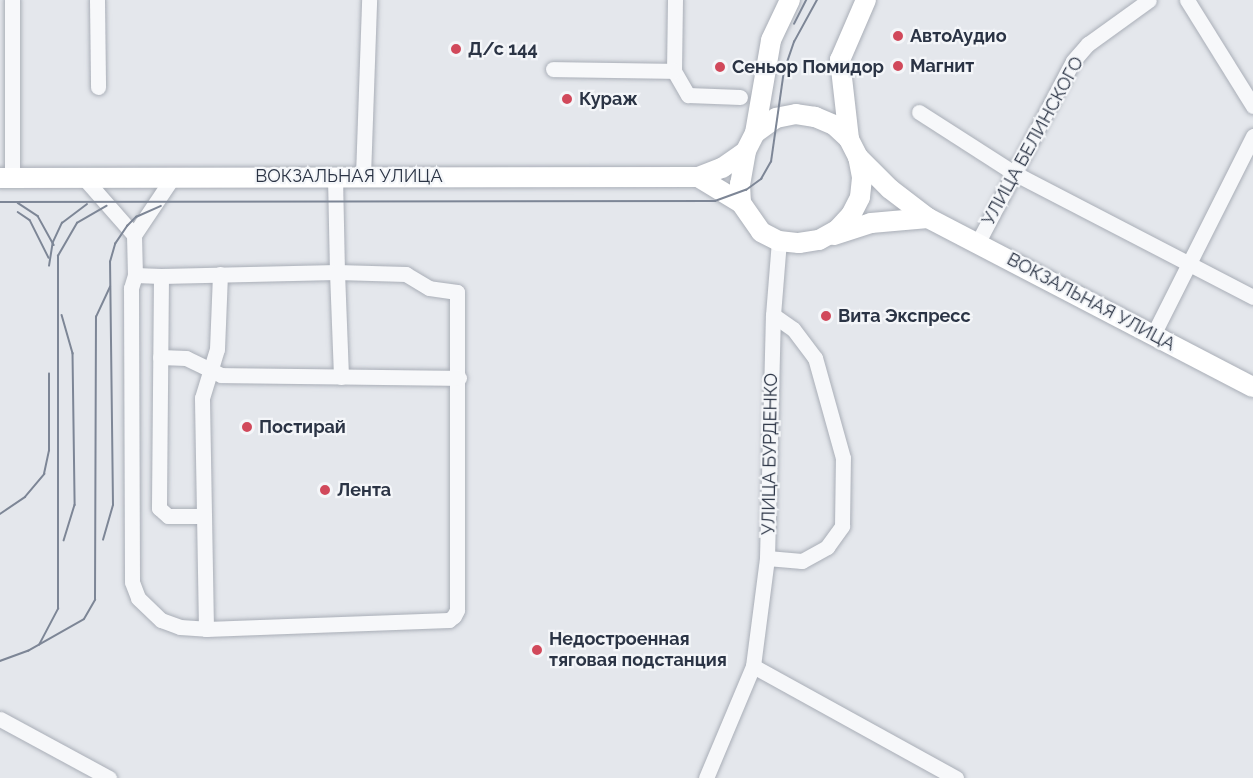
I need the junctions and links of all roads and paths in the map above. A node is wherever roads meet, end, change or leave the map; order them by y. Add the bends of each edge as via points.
1 (12, 0) edge
2 (97, 0) edge
3 (369, 0) edge
4 (675, 0) edge
5 (790, 0) edge
6 (866, 0) edge
7 (1149, 0) edge
8 (1187, 0) edge
9 (6, 62) edge
10 (553, 69) dead end
11 (674, 71) junction
12 (98, 87) dead end
13 (740, 97) dead end
14 (1253, 106) edge
15 (919, 112) dead end
16 (755, 133) junction
17 (1253, 136) edge
18 (849, 139) junction
19 (746, 151) junction
20 (858, 157) junction
21 (1014, 173) junction
22 (335, 176) junction
23 (363, 176) junction
24 (173, 177) junction
25 (698, 177) junction
26 (6, 178) edge
27 (84, 178) junction
28 (741, 203) junction
29 (928, 218) junction
30 (134, 235) junction
31 (819, 240) junction
32 (779, 241) junction
33 (978, 242) junction
34 (1187, 262) junction
35 (337, 272) junction
36 (220, 274) junction
37 (135, 275) junction
38 (161, 276) junction
39 (1253, 297) edge
40 (773, 315) junction
41 (1153, 335) junction
42 (160, 357) junction
43 (210, 371) junction
44 (341, 377) junction
45 (459, 378) junction
46 (1253, 387) edge
47 (204, 516) junction
48 (767, 558) junction
49 (206, 629) junction
50 (753, 666) junction
51 (0, 719) edge
52 (712, 774) edge
53 (109, 778) edge
54 (956, 778) edge

1 - 9 street
2 - 12 street
3 - 23 street
4 - 11 street
5 - 16 main road via 771,40
6 - 18 main road via 840,60
7 - 21 street, УЛИЦА БЕЛИНСКОГО via 1088,44 1072,61
8 - 14 street
9 - 26 street
10 - 11 street
11 - 13 street via 688,95
15 - 21 street
16 - 18 main road via 776,118 796,114 834,125
16 - 19 main road
17 - 34 street
18 - 20 main road
19 - 25 main road, ВОКЗАЛЬНАЯ УЛИЦА via 722,168
19 - 28 main road
20 - 29 main road, ВОКЗАЛЬНАЯ УЛИЦА via 890,189
20 - 31 main road via 860,197 837,230
21 - 33 street, УЛИЦА БЕЛИНСКОГО
21 - 34 street
22 - 23 main road, ВОКЗАЛЬНАЯ УЛИЦА
22 - 24 main road, ВОКЗАЛЬНАЯ УЛИЦА
22 - 35 street
23 - 25 main road, ВОКЗАЛЬНАЯ УЛИЦА
24 - 27 main road, ВОКЗАЛЬНАЯ УЛИЦА
24 - 30 street
25 - 28 main road
26 - 27 main road, ВОКЗАЛЬНАЯ УЛИЦА
27 - 30 street
28 - 32 main road via 761,232
29 - 31 main road via 871,223
29 - 33 main road, ВОКЗАЛЬНАЯ УЛИЦА
30 - 37 street
31 - 32 main road
32 - 40 street, УЛИЦА БУРДЕНКО
33 - 41 main road, ВОКЗАЛЬНАЯ УЛИЦА
34 - 39 street
34 - 41 street
35 - 36 street
35 - 44 street
35 - 45 street via 406,274 429,288 454,289
36 - 38 street
36 - 43 street via 218,349
37 - 38 street
37 - 49 street via 131,288 132,582 138,598 161,620
38 - 42 street
40 - 48 street, УЛИЦА БУРДЕНКО
40 - 48 street via 793,329 815,358 843,458 842,526 827,548 802,561
41 - 46 main road, ВОКЗАЛЬНАЯ УЛИЦА
42 - 43 street via 186,358
42 - 47 street via 159,508 168,516
43 - 44 street via 221,375
43 - 47 street via 202,398
44 - 45 street
45 - 49 street via 454,616 449,620
47 - 49 street
48 - 50 street, УЛИЦА БУРДЕНКО
50 - 52 street, УЛИЦА БУРДЕНКО
50 - 54 street
51 - 53 street

